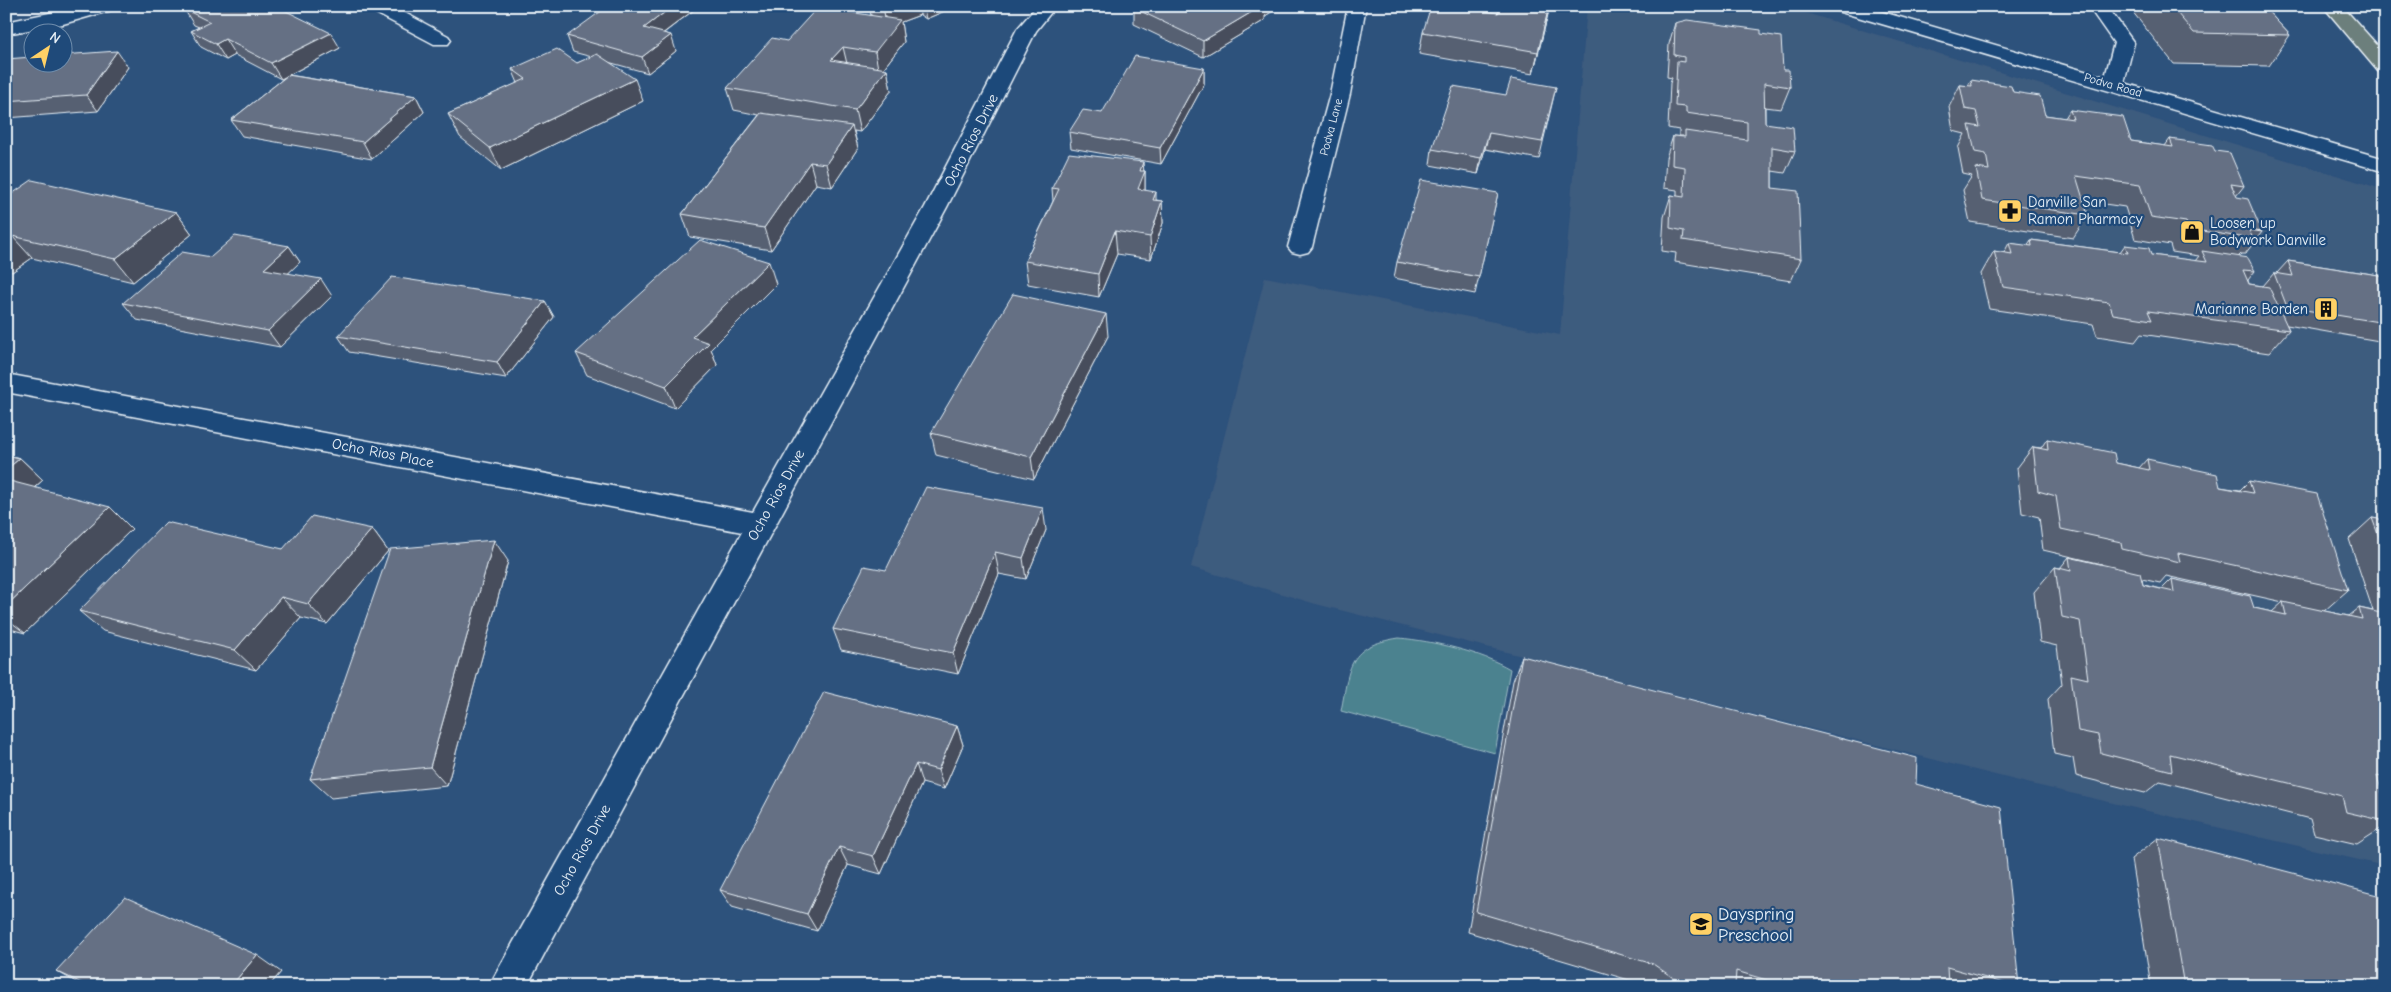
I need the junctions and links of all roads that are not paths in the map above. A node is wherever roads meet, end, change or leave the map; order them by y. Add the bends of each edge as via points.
1 (105, 6) edge
2 (377, 6) edge
3 (1047, 6) edge
4 (1357, 6) edge
5 (1841, 6) edge
6 (2097, 6) edge
7 (2332, 6) edge
8 (6, 28) edge
9 (441, 40) dead end
10 (2385, 67) edge
11 (2113, 85) junction
12 (2385, 166) edge
13 (1300, 247) dead end
14 (6, 382) edge
15 (760, 524) junction
16 (508, 986) edge

1 - 8 street via 63,18
2 - 9 street
3 - 15 street, Ocho Rios Drive via 1028,29 936,207
4 - 13 street, Podva Lane via 1340,94
5 - 11 street, Podva Road
6 - 11 street via 2124,43
7 - 10 main road
11 - 12 street, Podva Road
14 - 15 street, Ocho Rios Place
15 - 16 street, Ocho Rios Drive

